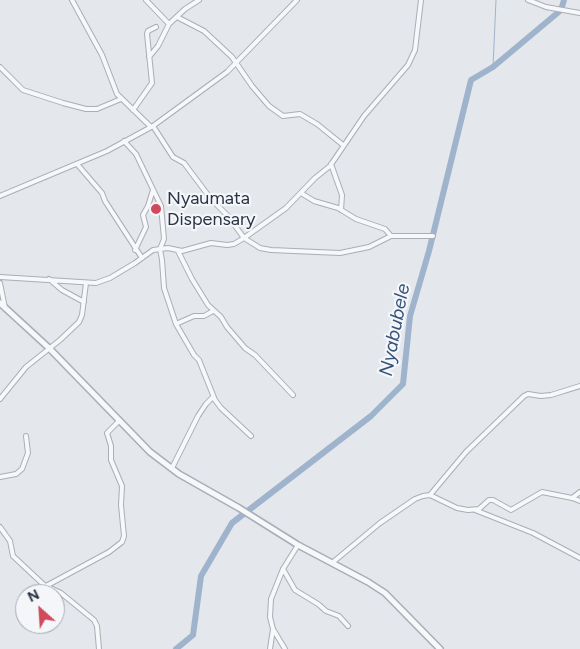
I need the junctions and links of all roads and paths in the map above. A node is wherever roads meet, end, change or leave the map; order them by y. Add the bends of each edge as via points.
1 (72, 0) edge
2 (146, 0) edge
3 (199, 0) edge
4 (297, 0) edge
5 (421, 0) edge
6 (528, 0) edge
7 (580, 13) edge
8 (177, 17) junction
9 (169, 24) junction
10 (156, 27) dead end
11 (149, 57) junction
12 (237, 62) junction
13 (0, 67) edge
14 (121, 99) junction
15 (133, 110) junction
16 (152, 126) junction
17 (124, 141) junction
18 (343, 145) junction
19 (76, 164) junction
20 (331, 164) junction
21 (153, 190) junction
22 (301, 193) junction
23 (0, 196) edge
24 (341, 210) junction
25 (391, 236) junction
26 (433, 236) dead end
27 (244, 238) junction
28 (160, 249) junction
29 (135, 250) junction
30 (178, 251) junction
31 (142, 258) junction
32 (0, 277) edge
33 (49, 279) junction
34 (0, 283) edge
35 (86, 283) junction
36 (84, 302) junction
37 (0, 303) edge
38 (6, 308) junction
39 (213, 311) junction
40 (176, 324) junction
41 (49, 348) junction
42 (580, 386) edge
43 (293, 395) dead end
44 (213, 397) junction
45 (0, 399) edge
46 (119, 421) junction
47 (26, 436) dead end
48 (251, 436) dead end
49 (172, 468) junction
50 (0, 477) edge
51 (580, 492) edge
52 (430, 495) junction
53 (572, 498) junction
54 (580, 501) edge
55 (475, 510) junction
56 (0, 528) edge
57 (298, 545) junction
58 (580, 558) edge
59 (332, 564) junction
60 (283, 569) junction
61 (44, 584) edge
62 (50, 584) edge
63 (65, 596) edge
64 (348, 626) dead end
65 (273, 629) junction
66 (99, 649) edge
67 (270, 649) edge
68 (285, 649) edge
69 (440, 649) edge

1 - 14 street
2 - 9 street
3 - 8 street
4 - 12 street
5 - 18 street via 413,57
6 - 7 street
8 - 9 street
8 - 12 street via 204,31
9 - 11 street
10 - 11 street via 147,34
11 - 15 street via 152,83
12 - 16 street via 215,82
12 - 18 street via 269,106 284,116 300,114
13 - 14 street via 23,90 63,103 97,109
14 - 15 street
15 - 16 street
16 - 17 street
16 - 27 street via 171,155 184,163
17 - 19 street
17 - 21 street via 136,154
18 - 20 street
19 - 23 street
19 - 29 street via 102,194
20 - 22 street
20 - 24 street via 342,195
21 - 28 street via 162,211 164,239
21 - 29 street via 143,215 146,227
22 - 24 street
22 - 27 street via 280,213
24 - 25 street via 385,229
25 - 26 street
25 - 27 street via 369,247 340,253 264,249
27 - 30 street via 234,244 211,243
28 - 30 street
28 - 31 street
28 - 40 street via 164,288
29 - 31 street
30 - 39 street via 197,289
31 - 35 street via 103,281
32 - 33 street
33 - 35 street
33 - 36 street
34 - 38 street
35 - 36 street
36 - 41 street via 78,322
37 - 38 street
38 - 41 street
39 - 40 street
39 - 43 street
40 - 44 street via 199,360
41 - 45 street via 26,367
41 - 46 street
42 - 52 street via 551,395 524,396 466,452
44 - 48 street
44 - 49 street via 198,416
46 - 49 street via 150,452
46 - 62 street via 107,433 111,460 123,491 122,542
47 - 50 street via 28,453 22,469 16,474
49 - 57 street
51 - 53 street
52 - 55 street via 458,508
52 - 59 street via 415,499 399,509
53 - 54 street
53 - 55 street via 542,492 513,510 489,500
55 - 58 street via 533,533
56 - 61 street via 10,541 13,556
57 - 59 street
57 - 60 street
59 - 69 street via 385,594
60 - 64 street via 296,590 339,616
60 - 65 street via 271,599
63 - 66 street via 94,620
65 - 67 street
65 - 68 street

